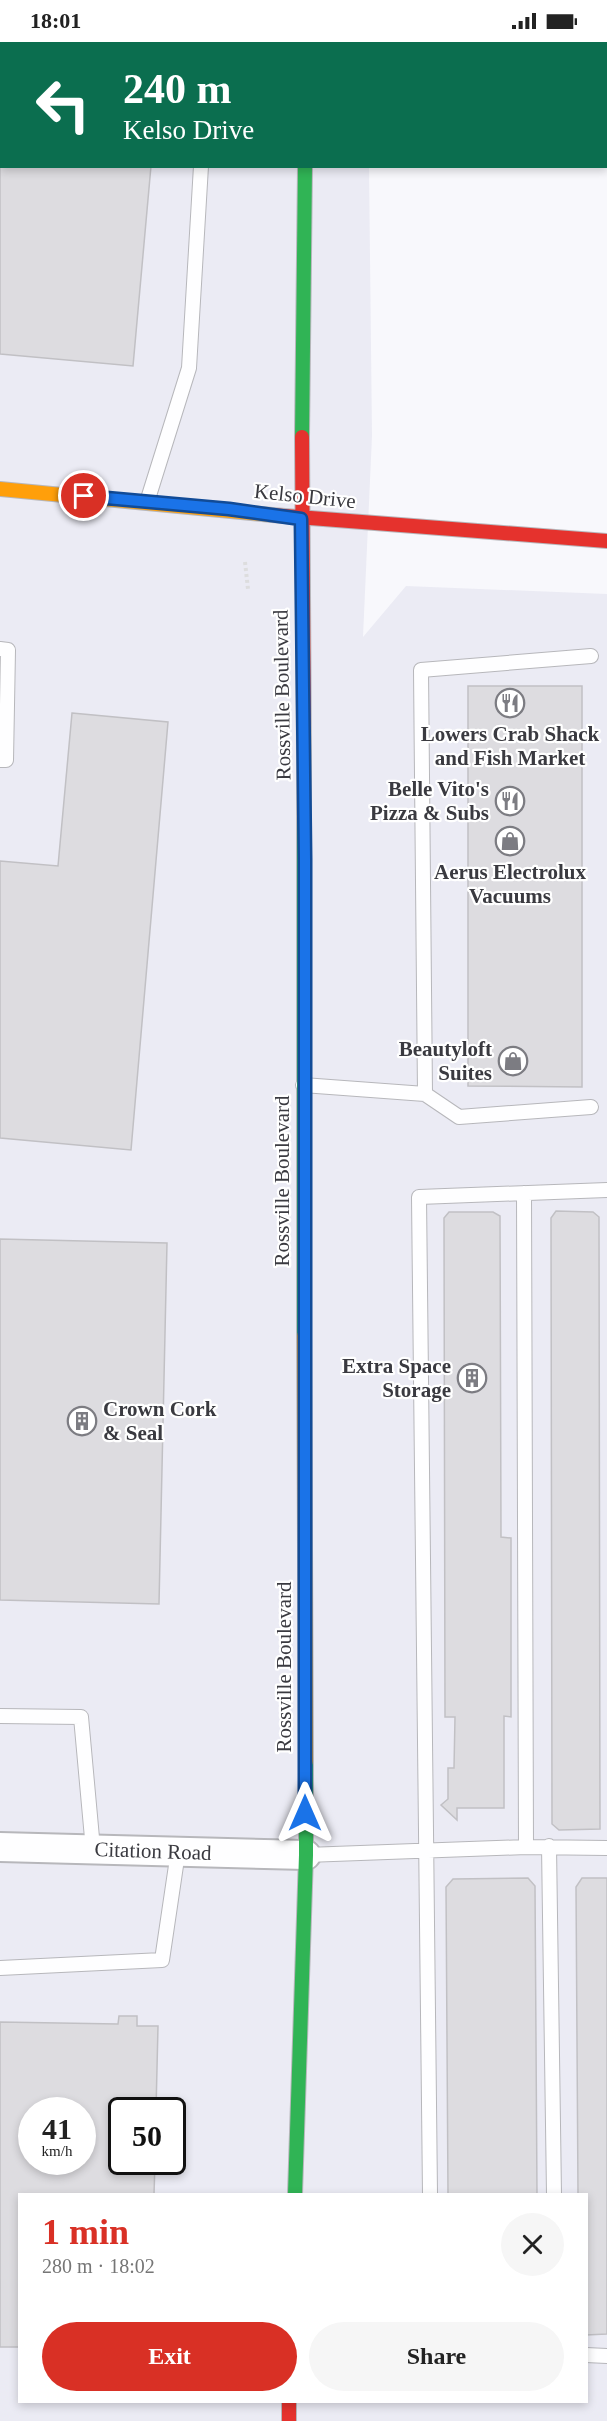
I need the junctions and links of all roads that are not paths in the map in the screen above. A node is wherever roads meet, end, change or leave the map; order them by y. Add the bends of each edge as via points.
1 (201, 168) edge
2 (305, 168) edge
3 (0, 489) edge
4 (147, 502) junction
5 (301, 519) junction
6 (607, 541) edge
7 (0, 649) edge
8 (591, 656) dead end
9 (0, 760) edge
10 (303, 1085) junction
11 (425, 1094) junction
12 (591, 1107) dead end
13 (607, 1190) edge
14 (524, 1193) junction
15 (0, 1716) edge
16 (549, 1846) junction
17 (0, 1847) edge
18 (526, 1847) junction
19 (607, 1848) edge
20 (93, 1849) junction
21 (178, 1851) junction
22 (425, 1851) junction
23 (306, 1855) junction
24 (0, 1968) edge
25 (296, 2193) edge
26 (430, 2193) edge
27 (554, 2193) edge
28 (588, 2355) edge
29 (607, 2356) edge
30 (289, 2403) edge
31 (289, 2421) edge

1 - 4 lane via 189,368
2 - 5 main road, Rossville Boulevard
3 - 4 main road, Kelso Drive
4 - 5 main road, Kelso Drive
5 - 6 main road, Kelso Drive
5 - 10 main road, Rossville Boulevard
7 - 9 lane via 8,650 6,760
8 - 11 lane via 421,670
10 - 11 lane
10 - 23 main road, Rossville Boulevard
11 - 12 lane via 459,1117
13 - 14 lane
14 - 18 lane
14 - 22 lane via 419,1197
15 - 20 lane via 81,1717
16 - 18 lane
16 - 19 lane
16 - 27 lane
17 - 20 street, Citation Road
18 - 22 lane
20 - 21 street, Citation Road
21 - 23 street, Citation Road
21 - 24 lane via 162,1960
22 - 23 lane
22 - 26 lane
23 - 25 main road, Rossville Boulevard
28 - 29 lane
30 - 31 main road

